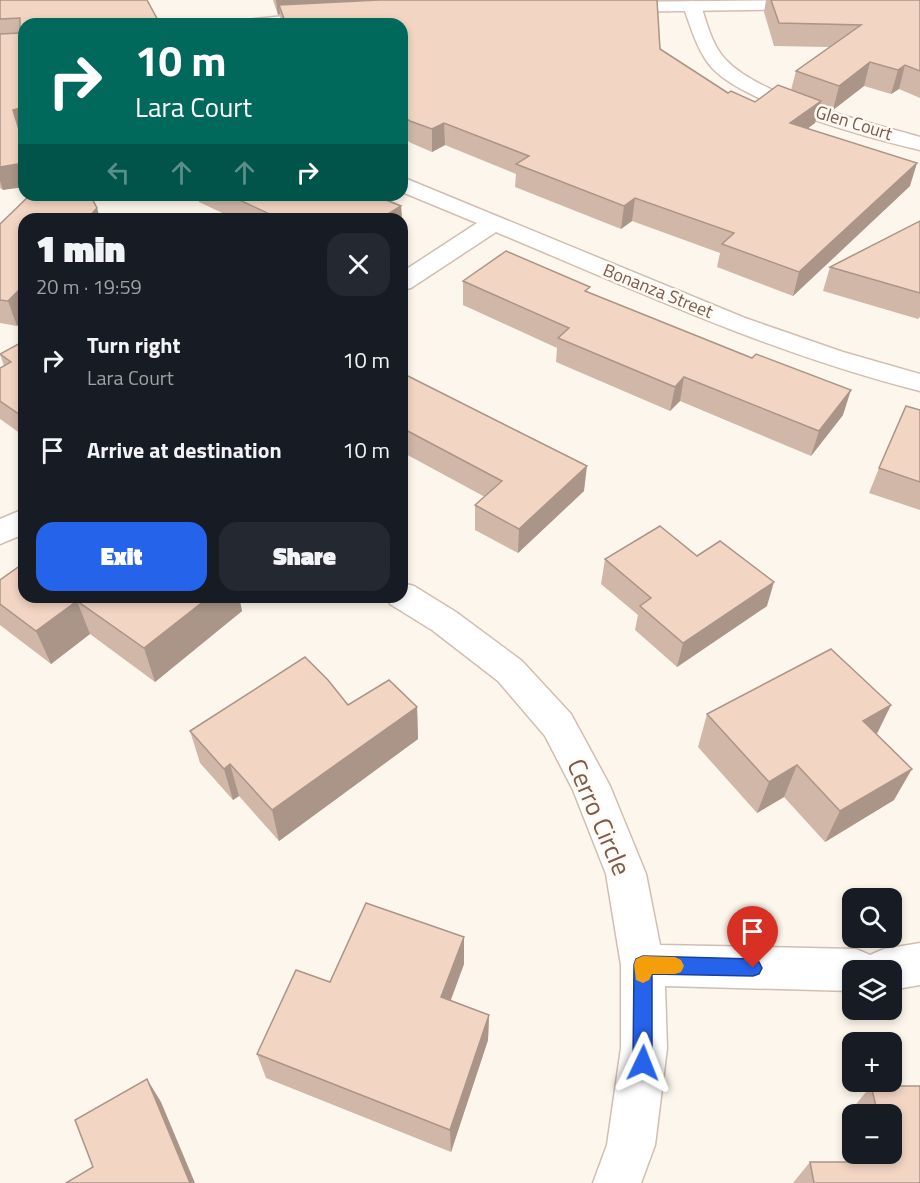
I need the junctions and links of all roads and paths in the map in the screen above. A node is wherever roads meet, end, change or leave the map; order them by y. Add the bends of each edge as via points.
1 (824, 5) edge
2 (692, 6) junction
3 (600, 7) edge
4 (340, 16) edge
5 (319, 18) edge
6 (920, 144) edge
7 (408, 186) edge
8 (495, 222) junction
9 (408, 279) edge
10 (920, 383) edge
11 (18, 523) edge
12 (0, 533) edge
13 (408, 599) edge
14 (920, 964) edge
15 (643, 965) junction
16 (902, 967) edge
17 (842, 970) edge
18 (617, 1183) edge

1 - 2 street
2 - 3 street
2 - 6 street, Glen Court via 711,51 734,77 788,102
4 - 5 street
7 - 8 street, Bonanza Street
8 - 9 street
8 - 10 street, Bonanza Street via 736,323
11 - 12 street
13 - 15 street, Cerro Circle via 510,671 558,725 591,786 626,874
14 - 16 street
15 - 17 street
15 - 18 street, Cerro Circle via 643,1063 631,1145

